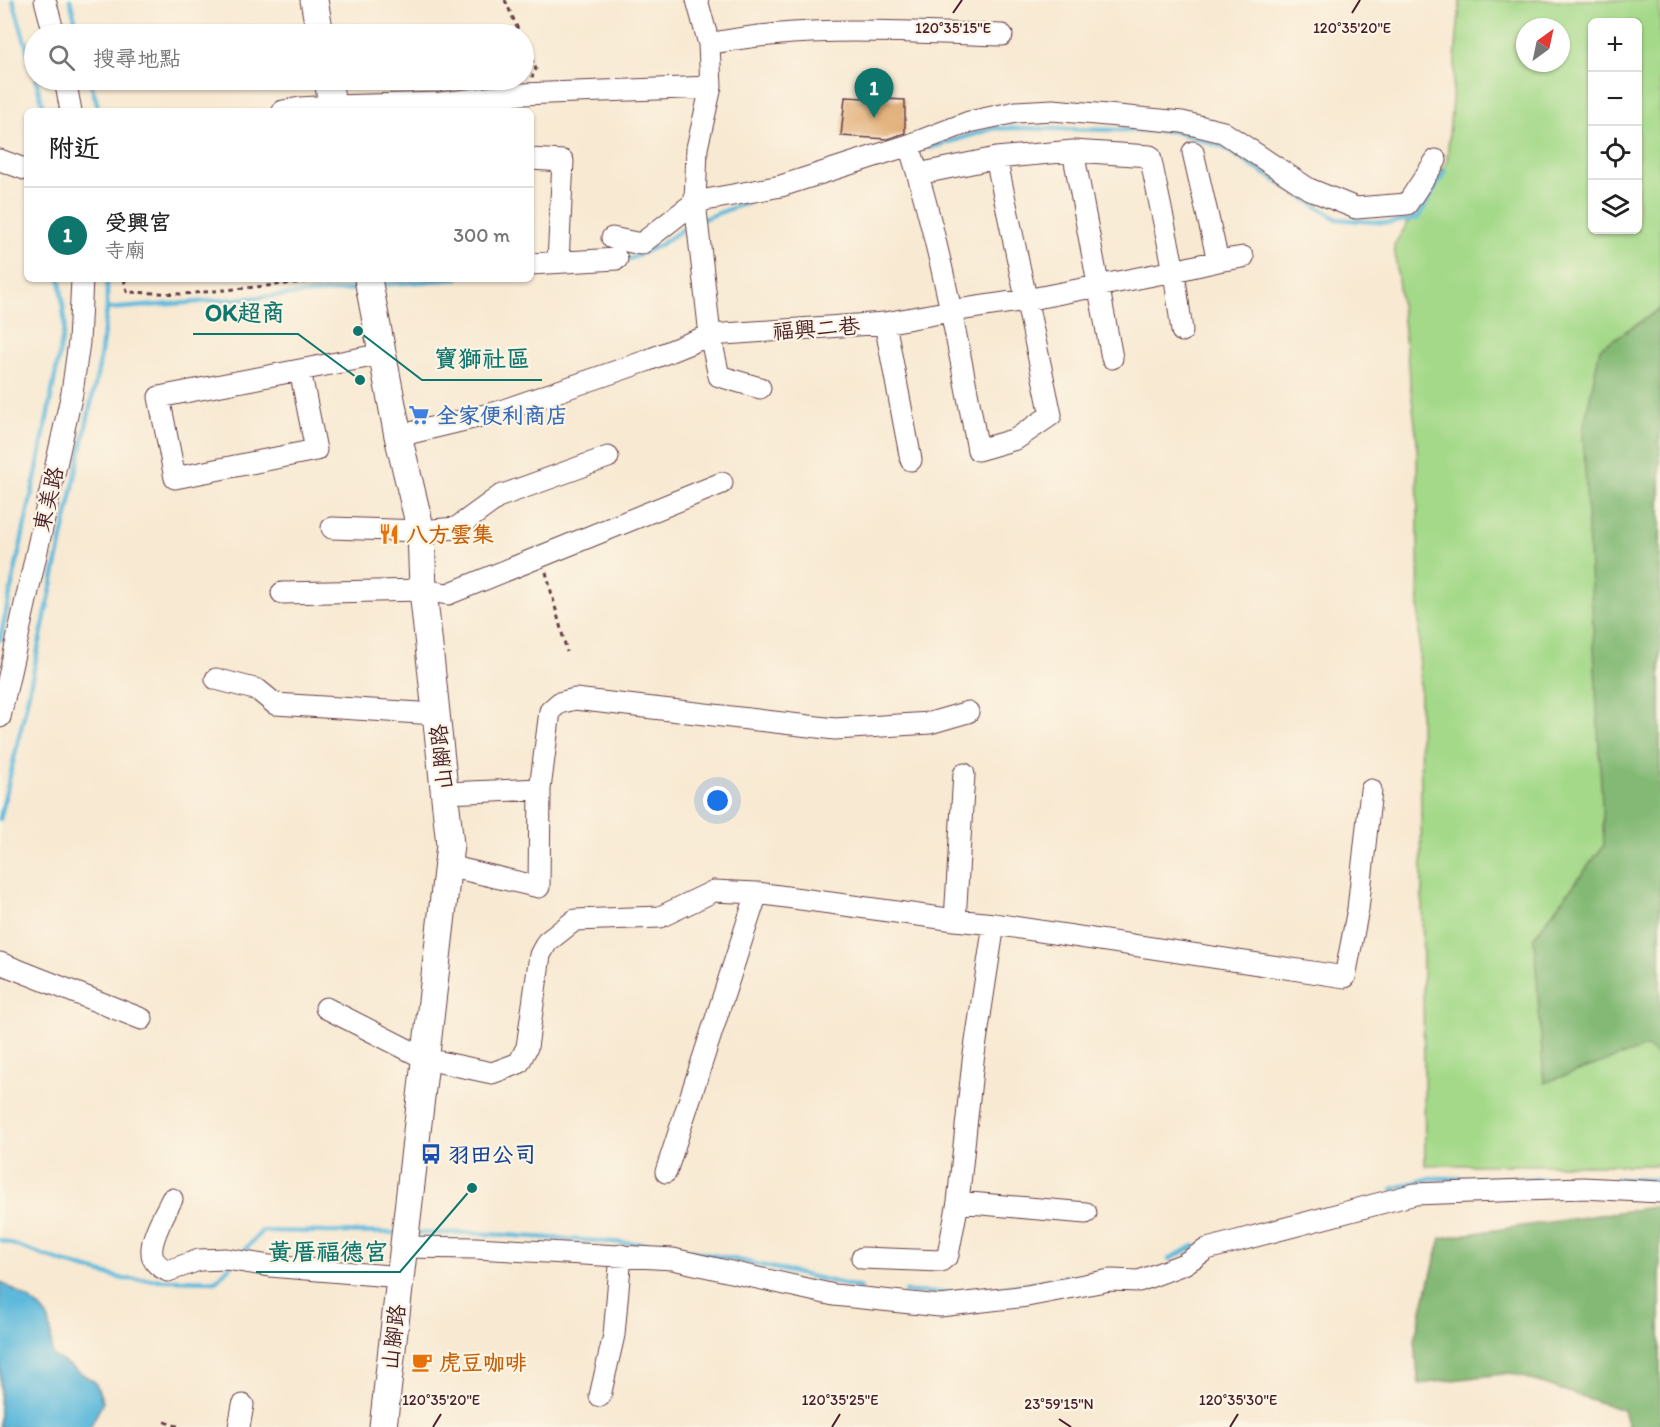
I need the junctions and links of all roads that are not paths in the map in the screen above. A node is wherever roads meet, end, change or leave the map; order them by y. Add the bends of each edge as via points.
1 (45, 0) edge
2 (314, 0) edge
3 (697, 0) edge
4 (51, 24) edge
5 (318, 24) edge
6 (1002, 35) dead end
7 (709, 44) junction
8 (711, 87) junction
9 (67, 90) edge
10 (330, 90) edge
11 (70, 108) edge
12 (300, 108) edge
13 (333, 108) edge
14 (909, 145) junction
15 (1073, 151) junction
16 (1193, 152) dead end
17 (996, 158) junction
18 (534, 159) edge
19 (0, 160) edge
20 (1436, 160) dead end
21 (24, 169) edge
22 (918, 174) junction
23 (695, 202) junction
24 (612, 238) dead end
25 (1244, 257) dead end
26 (617, 259) dead end
27 (1218, 261) junction
28 (558, 262) junction
29 (534, 264) edge
30 (1174, 271) junction
31 (82, 282) edge
32 (1099, 285) junction
33 (370, 288) edge
34 (1026, 300) junction
35 (951, 311) junction
36 (885, 323) junction
37 (1182, 331) dead end
38 (710, 335) junction
39 (383, 354) junction
40 (1112, 358) dead end
41 (300, 370) junction
42 (760, 388) dead end
43 (398, 436) junction
44 (608, 457) dead end
45 (911, 460) dead end
46 (722, 483) dead end
47 (332, 528) dead end
48 (421, 531) junction
49 (423, 590) junction
50 (282, 593) dead end
51 (216, 679) dead end
52 (968, 712) dead end
53 (436, 714) junction
54 (0, 717) edge
55 (964, 774) dead end
56 (540, 789) junction
57 (1371, 790) dead end
58 (445, 793) junction
59 (448, 866) junction
60 (757, 893) junction
61 (955, 920) junction
62 (994, 924) junction
63 (0, 963) edge
64 (326, 1008) dead end
65 (142, 1019) dead end
66 (426, 1059) junction
67 (666, 1172) dead end
68 (1660, 1192) edge
69 (172, 1199) dead end
70 (957, 1203) junction
71 (1086, 1213) dead end
72 (404, 1247) junction
73 (621, 1255) junction
74 (862, 1258) dead end
75 (401, 1277) junction
76 (600, 1396) dead end
77 (243, 1405) dead end
78 (239, 1427) edge
79 (382, 1427) edge

1 - 4 street
2 - 5 main road
3 - 7 street
6 - 7 street via 863,31 750,37
7 - 8 street
8 - 13 street via 522,94
8 - 23 street via 697,148
9 - 11 street
10 - 13 main road
12 - 13 street
14 - 20 street via 969,122 1016,112 1053,110 1182,122 1223,132 1309,189 1356,208 1407,204
14 - 22 street
14 - 23 street via 781,186
15 - 17 street
15 - 30 street via 1150,156
15 - 32 street
16 - 27 street
17 - 22 street
17 - 34 street
18 - 28 street via 563,161
19 - 21 street
22 - 35 street
23 - 24 street via 641,244
23 - 38 street
25 - 27 street, 福興二巷
26 - 28 street
27 - 30 street, 福興二巷
28 - 29 street
30 - 32 street, 福興二巷
30 - 37 street
31 - 54 street, 東美路 via 72,393
32 - 34 street, 福興二巷
32 - 40 street
33 - 39 main road, 山腳路
34 - 35 street, 福興二巷
34 - 35 street via 1051,415 1016,439 978,450
35 - 36 street, 福興二巷
36 - 38 street, 福興二巷
36 - 45 street
38 - 42 street via 719,376
38 - 43 street, 福興二巷 via 498,412
39 - 41 street
39 - 43 main road, 山腳路
41 - 41 street via 316,450 175,477 159,398
43 - 48 main road, 山腳路
44 - 48 street via 500,496 456,528
46 - 49 street via 448,594
47 - 48 street
48 - 49 main road, 山腳路
49 - 50 street
49 - 53 main road, 山腳路
51 - 53 street via 258,690 275,704
52 - 56 street via 930,723 835,729 575,699 559,703 550,711
53 - 58 main road, 山腳路
55 - 61 street
56 - 58 street
56 - 59 street via 539,887
57 - 62 street via 1358,909 1345,977
58 - 59 main road, 山腳路
59 - 66 main road, 山腳路
60 - 61 street
60 - 66 street via 714,891 660,917 575,920 547,942 540,955 527,1047 519,1063 492,1073
60 - 67 street
61 - 62 street
62 - 70 street
63 - 65 street
64 - 66 street
66 - 72 main road, 山腳路
68 - 73 street via 1583,1188 1415,1194 1207,1249 1184,1264 1139,1281 1110,1280 1027,1296 940,1306 834,1295 673,1259
69 - 75 street via 157,1228 152,1256 168,1271 200,1260 226,1259
70 - 71 street
70 - 74 street via 948,1255 940,1261
72 - 73 street
72 - 75 main road, 山腳路
73 - 76 street via 614,1335
75 - 79 main road, 山腳路
77 - 78 street

